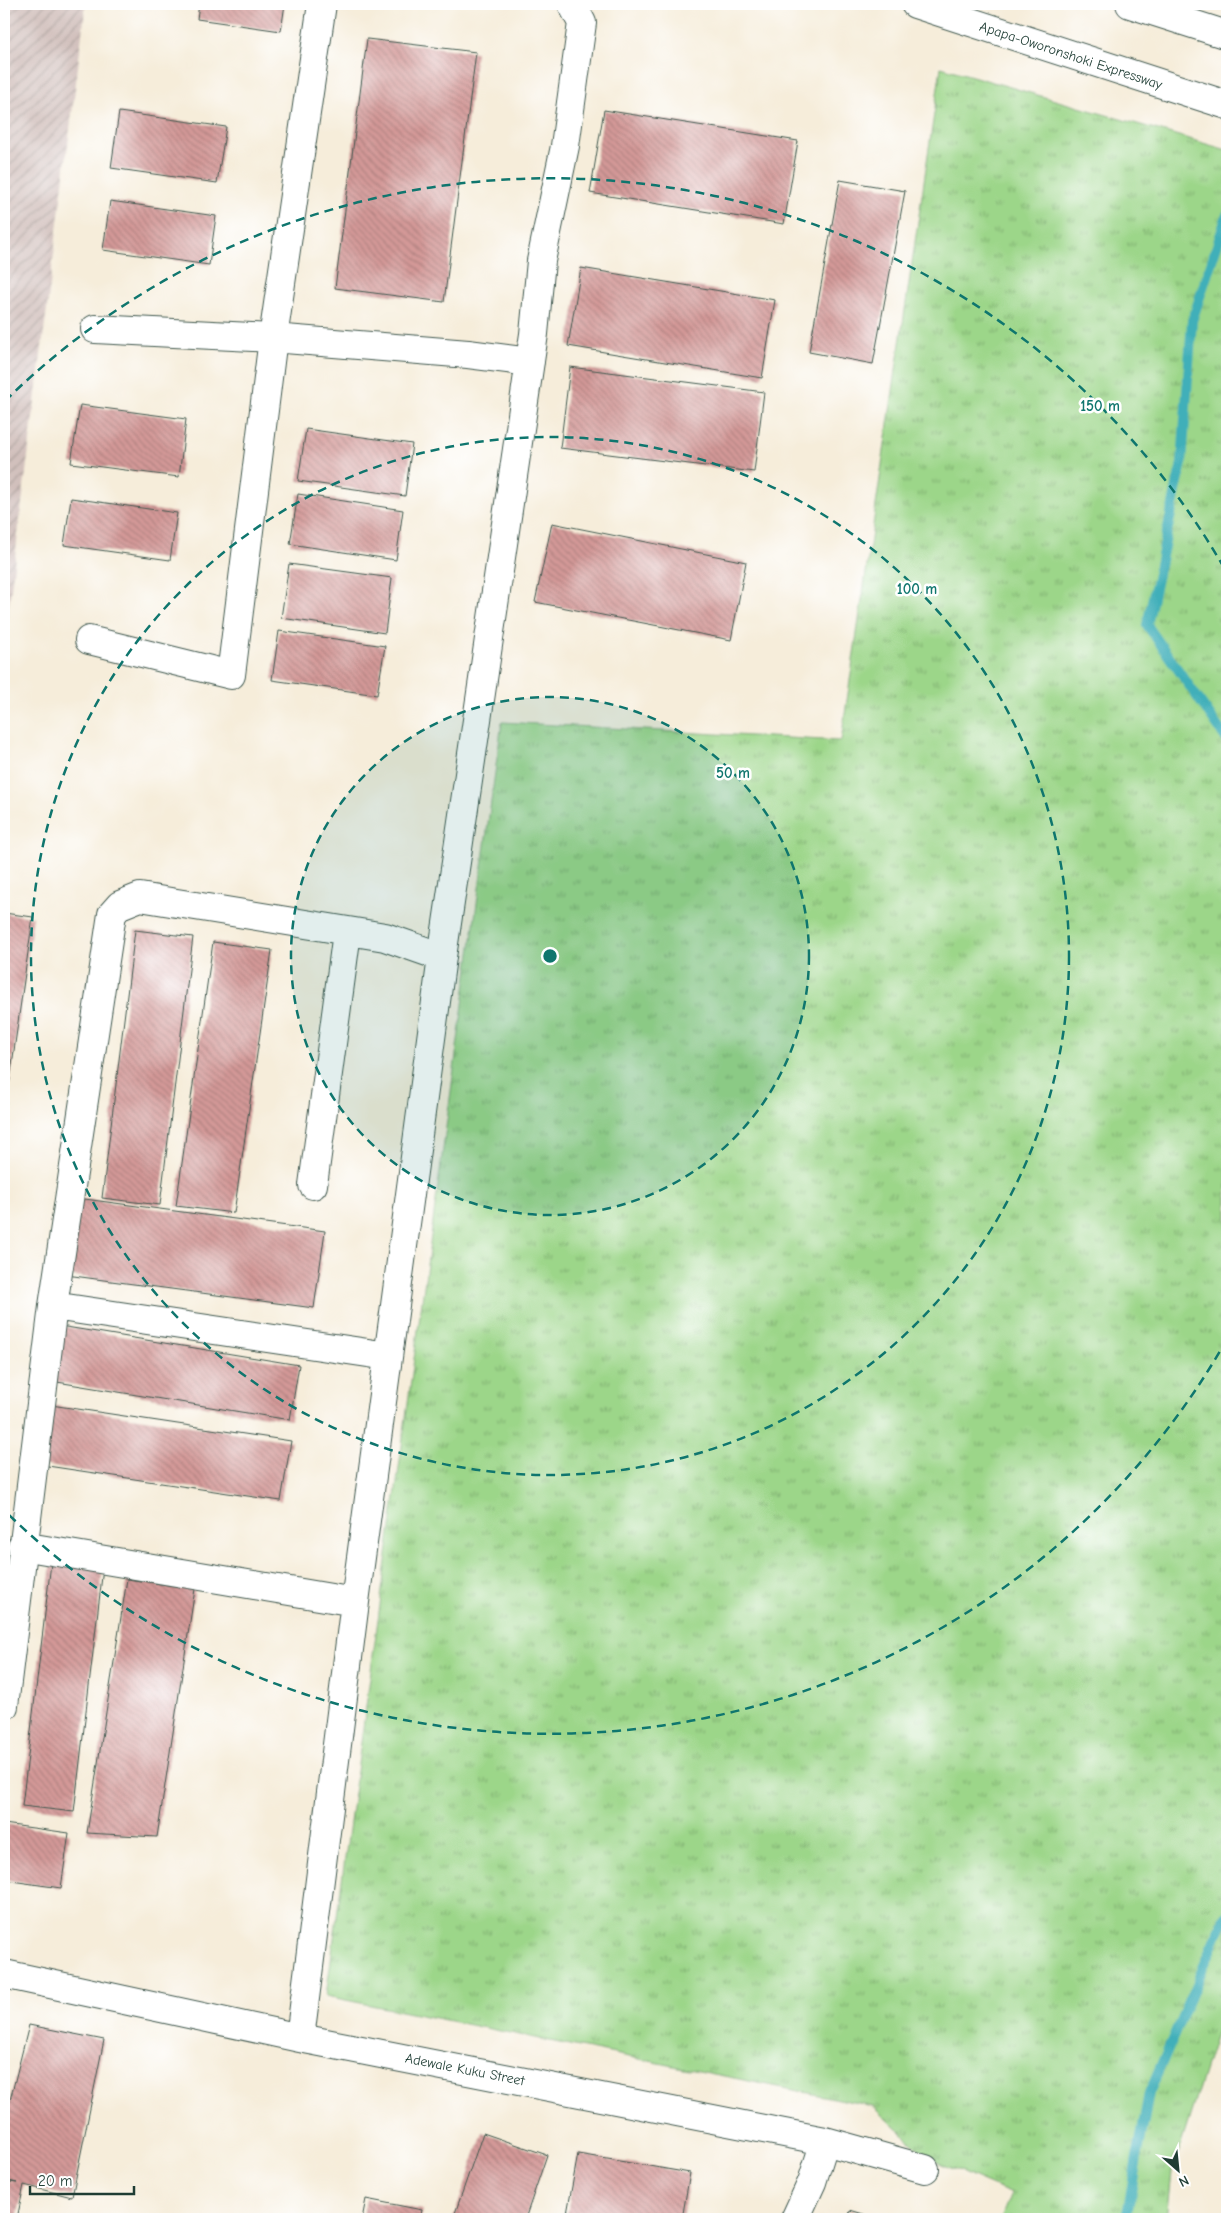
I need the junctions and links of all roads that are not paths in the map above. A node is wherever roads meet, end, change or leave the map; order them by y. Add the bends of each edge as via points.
1 (322, 4) edge
2 (572, 4) edge
3 (915, 4) edge
4 (1130, 4) edge
5 (1227, 35) edge
6 (1227, 105) edge
7 (95, 329) dead end
8 (273, 338) junction
9 (530, 362) junction
10 (89, 640) dead end
11 (347, 932) junction
12 (442, 957) junction
13 (313, 1185) dead end
14 (53, 1306) junction
15 (388, 1356) junction
16 (22, 1546) junction
17 (355, 1602) junction
18 (4, 1706) edge
19 (4, 1974) edge
20 (300, 2038) junction
21 (825, 2141) junction
22 (925, 2169) dead end
23 (795, 2219) edge

1 - 8 main road
2 - 9 main road via 582,23 564,146 541,261
3 - 6 main road, Apapa-Oworonshoki Expressway
4 - 5 main road
7 - 8 main road
8 - 9 main road
8 - 10 main road via 231,675
9 - 12 main road
11 - 12 main road via 385,937
11 - 13 main road
11 - 14 main road via 140,897 120,905 112,914
12 - 15 main road
14 - 15 main road
14 - 16 main road
15 - 17 main road
16 - 17 main road
16 - 18 main road
17 - 20 main road
19 - 20 main road, Adewale Kuku Street
20 - 21 main road, Adewale Kuku Street
21 - 22 main road, Adewale Kuku Street
21 - 23 main road via 812,2182

